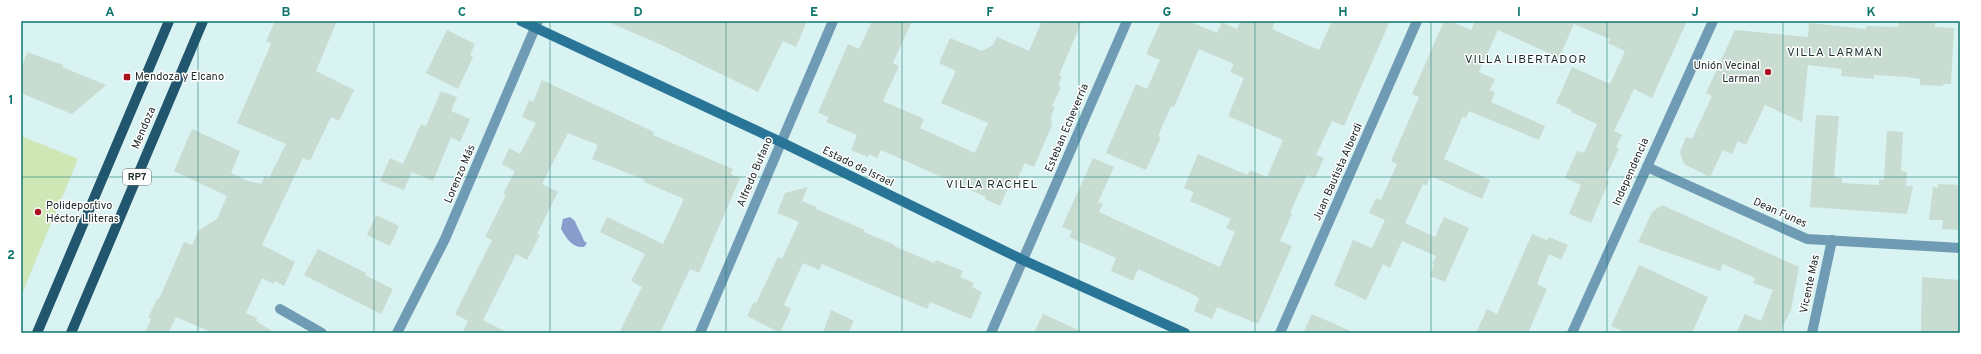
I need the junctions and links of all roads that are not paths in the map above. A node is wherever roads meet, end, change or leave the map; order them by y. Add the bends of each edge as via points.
1 (169, 21) edge
2 (203, 21) edge
3 (521, 21) edge
4 (833, 21) edge
5 (1127, 21) edge
6 (1417, 21) edge
7 (1713, 21) edge
8 (537, 24) edge
9 (781, 142) junction
10 (1647, 167) junction
11 (1832, 240) junction
12 (1960, 248) edge
13 (1023, 260) junction
14 (280, 309) dead end
15 (37, 333) edge
16 (71, 333) edge
17 (322, 333) edge
18 (397, 333) edge
19 (700, 333) edge
20 (991, 333) edge
21 (1185, 333) edge
22 (1280, 333) edge
23 (1572, 333) edge
24 (1812, 333) edge

1 - 15 main road, Mendoza / RP7
2 - 16 main road, Mendoza / RP7
3 - 8 street, Estado de Israel
4 - 9 street, Alfredo Bufano
5 - 13 street, Esteban Echeverría
6 - 22 street, Juan Bautista Alberdi
7 - 10 street, Independencia
8 - 9 street, Estado de Israel
8 - 18 street, Lorenzo Más via 445,239
9 - 13 street, Estado de Israel
9 - 19 street, Alfredo Bufano
10 - 11 street, Dean Funes via 1807,239
10 - 23 street, Independencia
11 - 12 street, Dean Funes
11 - 24 street, Vicente Mas
13 - 20 street, Esteban Echeverría
13 - 21 street, Estado de Israel
14 - 17 street

